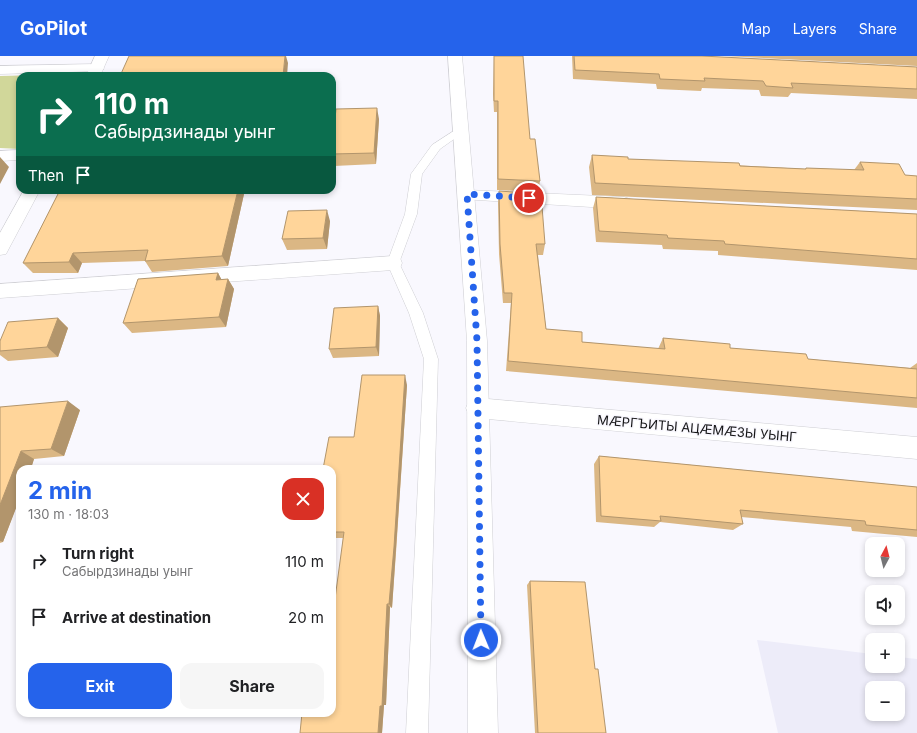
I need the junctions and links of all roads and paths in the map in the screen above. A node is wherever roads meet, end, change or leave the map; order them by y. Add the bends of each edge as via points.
1 (454, 56) edge
2 (97, 67) edge
3 (0, 70) edge
4 (460, 130) junction
5 (16, 155) edge
6 (0, 156) edge
7 (30, 194) edge
8 (467, 194) junction
9 (641, 204) edge
10 (0, 249) edge
11 (393, 263) junction
12 (0, 291) edge
13 (477, 408) junction
14 (917, 448) edge
15 (418, 733) edge
16 (483, 733) edge

1 - 4 main road
2 - 3 main road
4 - 8 main road
4 - 11 lane via 436,147 417,174 411,214
5 - 6 main road
7 - 10 main road
8 - 9 main road
8 - 13 main road via 477,341
11 - 12 main road
11 - 15 lane via 416,313 431,358
13 - 14 main road, МӔРГЪИТЫ АЦӔМӔЗЫ УЫНГ
13 - 16 main road

